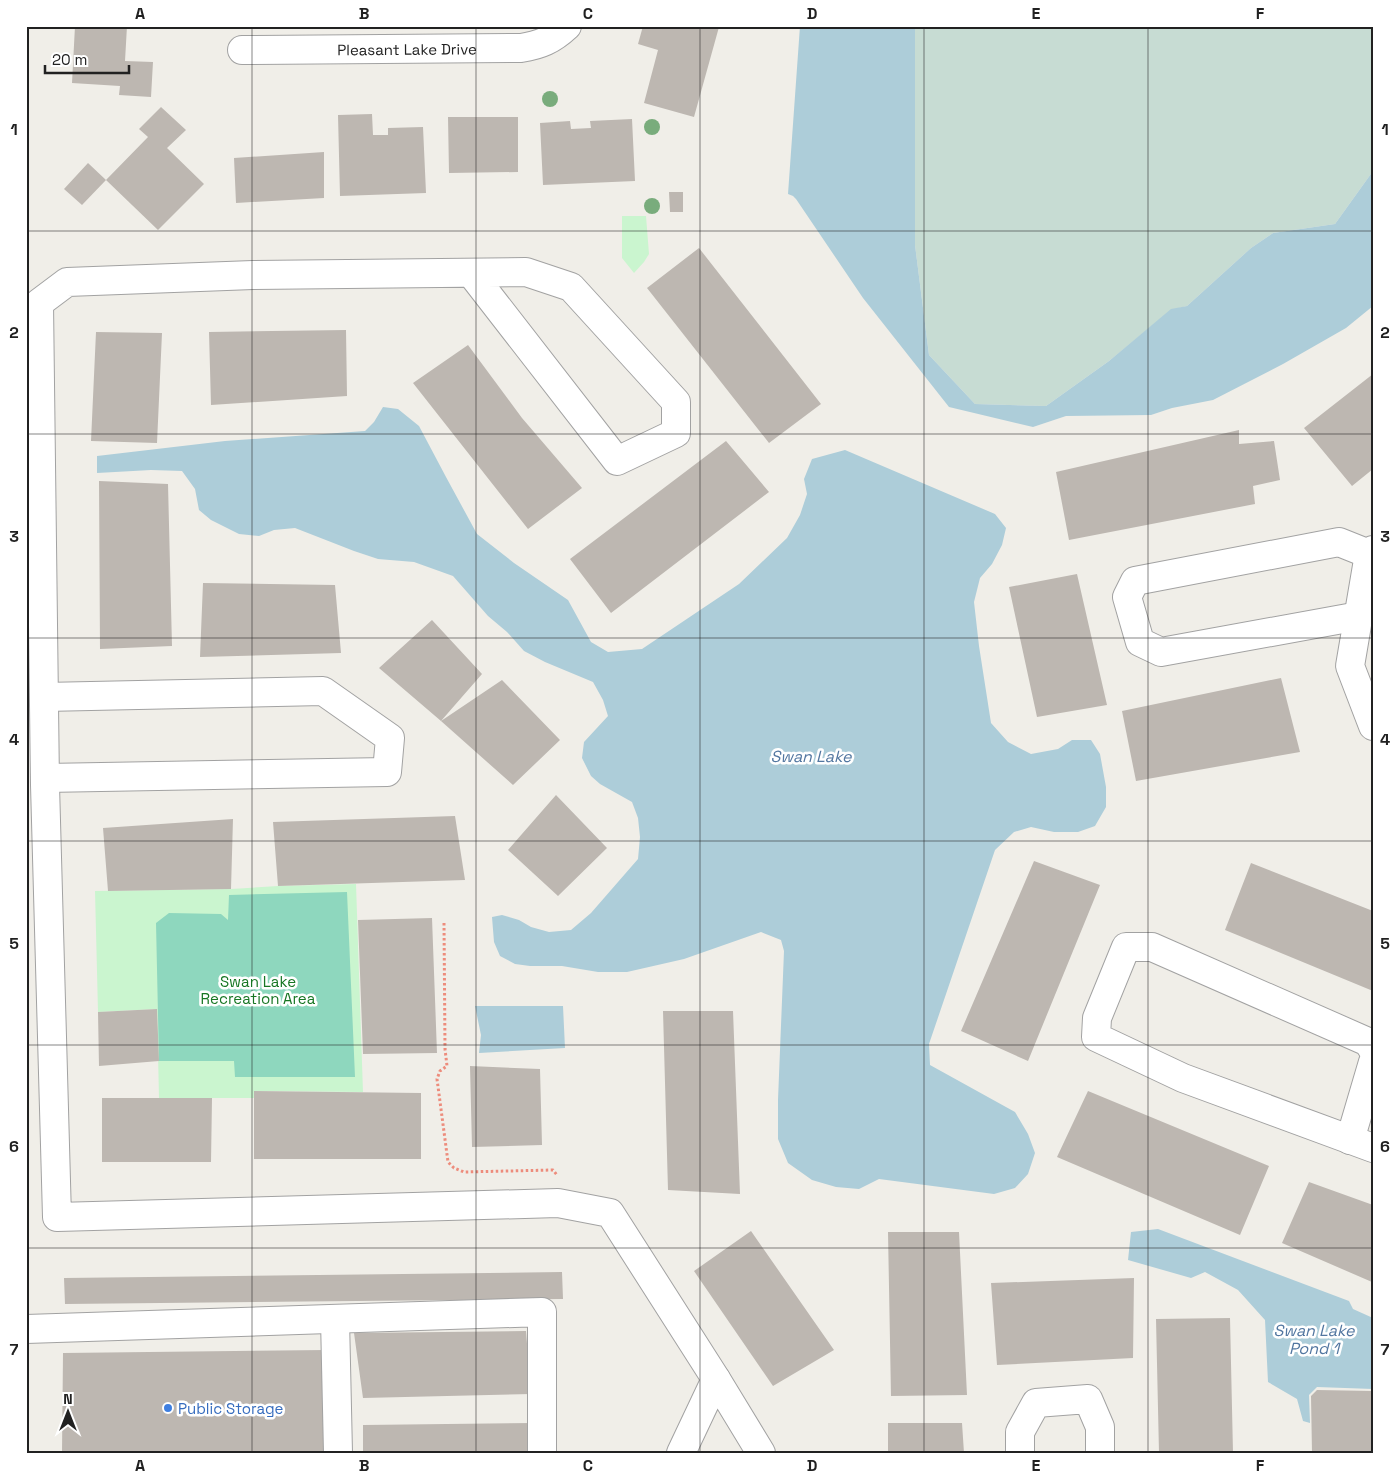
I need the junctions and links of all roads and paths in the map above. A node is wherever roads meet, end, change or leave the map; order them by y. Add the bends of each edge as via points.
1 (567, 26) edge
2 (242, 50) dead end
3 (471, 273) junction
4 (1371, 552) edge
5 (1359, 616) junction
6 (44, 697) junction
7 (1373, 726) edge
8 (45, 778) junction
9 (444, 923) dead end
10 (1373, 1050) edge
11 (1373, 1062) edge
12 (1362, 1144) edge
13 (558, 1203) junction
14 (335, 1319) junction
15 (26, 1329) edge
16 (716, 1379) junction
17 (338, 1453) edge
18 (542, 1453) edge
19 (681, 1453) edge
20 (761, 1453) edge
21 (1020, 1453) edge
22 (1100, 1453) edge

1 - 2 street, Pleasant Lake Drive via 546,41 521,48
3 - 3 street via 526,272 571,287 676,402 676,434 617,461
3 - 6 street via 253,275 67,282 39,304
4 - 5 street
4 - 5 street via 1339,542 1135,581 1127,597 1140,642 1161,652
5 - 7 street via 1350,666
6 - 8 street
6 - 8 street via 323,691 390,738 387,772
8 - 13 street via 57,1217
9 - 13 path via 447,1066 437,1079 448,1162 464,1172 553,1170 558,1177
10 - 12 street via 1368,1042 1152,948 1126,946 1097,1018 1096,1037 1183,1078
11 - 12 street
13 - 16 street via 610,1214
14 - 15 street
14 - 17 street
14 - 18 street via 542,1312
16 - 19 street
16 - 20 street
21 - 22 street via 1020,1432 1036,1403 1088,1399 1100,1427

